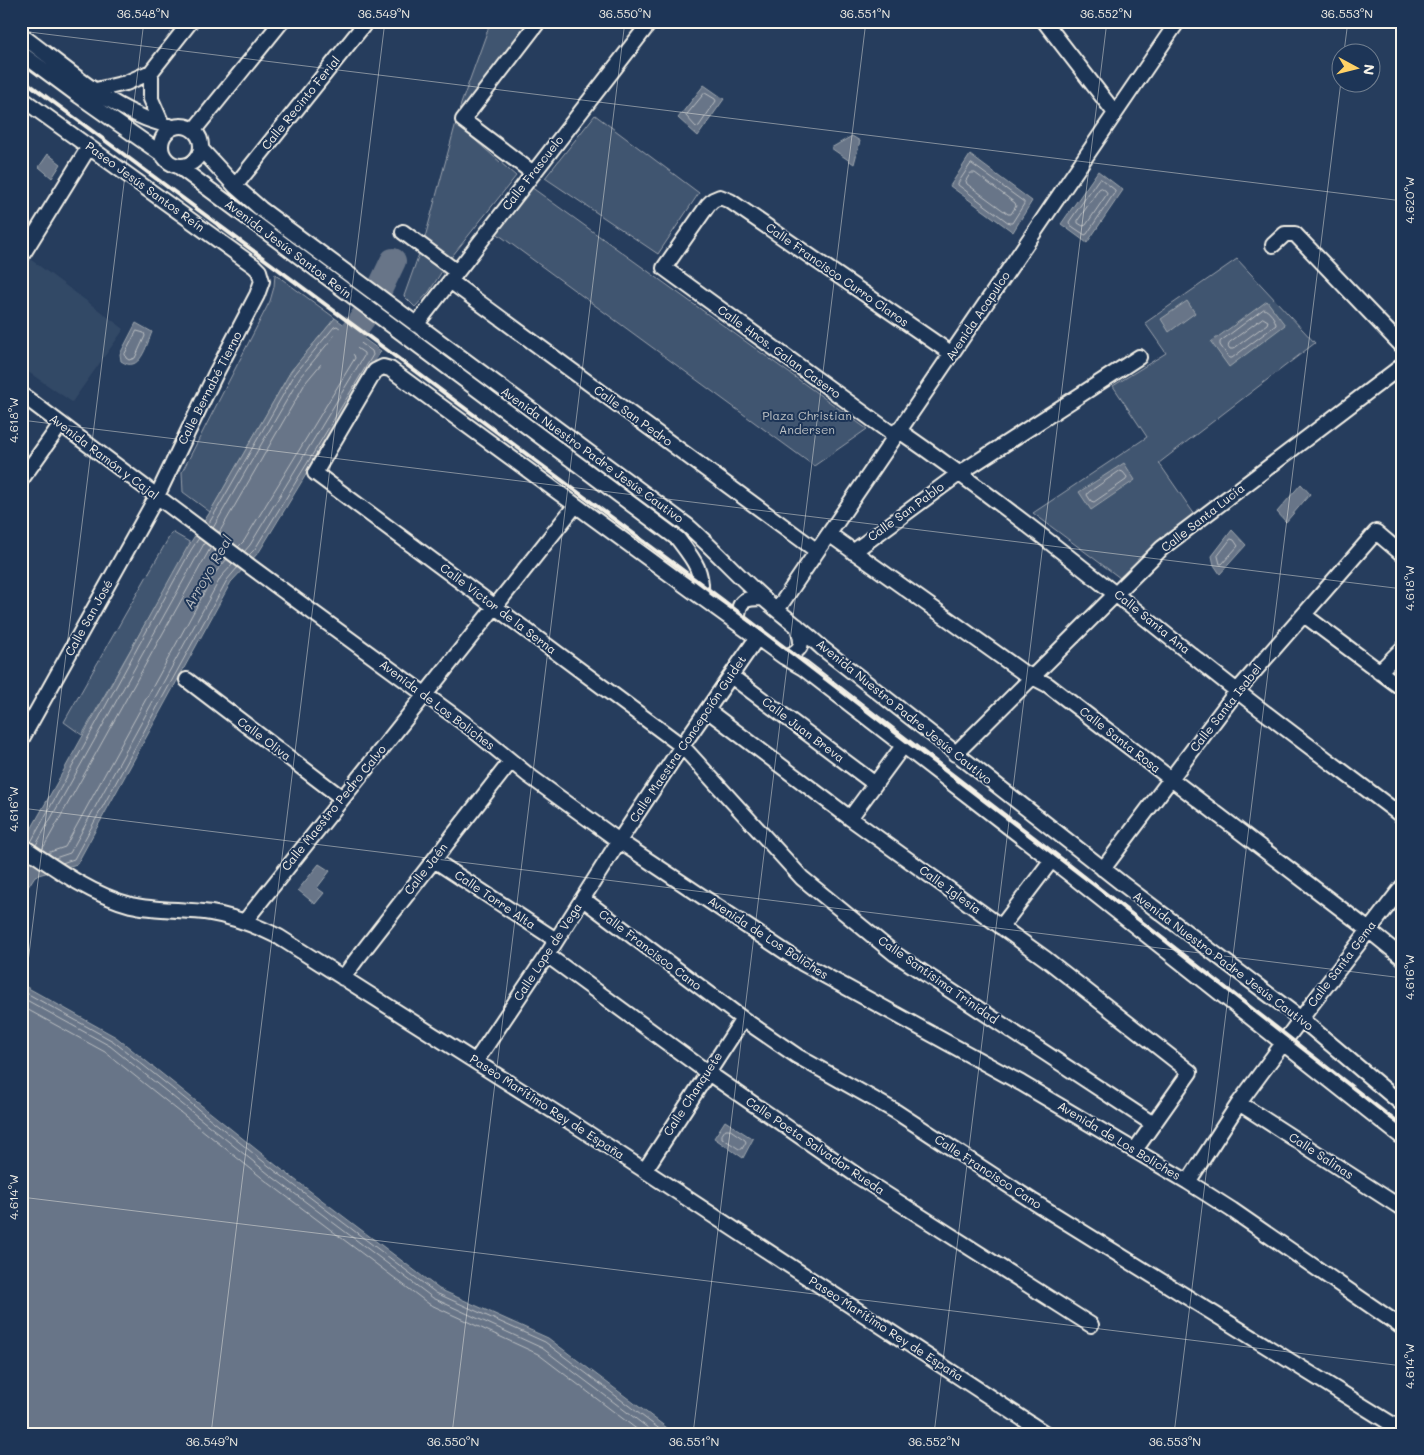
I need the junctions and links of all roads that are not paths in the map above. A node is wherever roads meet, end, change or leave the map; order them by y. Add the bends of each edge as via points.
1 (192, 21) edge
2 (282, 21) edge
3 (367, 21) edge
4 (539, 21) edge
5 (651, 21) edge
6 (1044, 21) edge
7 (1178, 21) edge
8 (21, 35) edge
9 (21, 53) edge
10 (151, 72) junction
11 (96, 90) junction
12 (21, 98) edge
13 (1115, 113) junction
14 (168, 125) junction
15 (194, 130) junction
16 (89, 147) junction
17 (201, 149) junction
18 (163, 155) junction
19 (178, 166) junction
20 (533, 173) junction
21 (235, 186) junction
22 (403, 232) dead end
23 (1273, 245) dead end
24 (21, 257) edge
25 (664, 268) joint
26 (453, 277) junction
27 (262, 281) joint
28 (411, 322) junction
29 (399, 332) joint
30 (1403, 348) edge
31 (952, 354) junction
32 (1138, 357) dead end
33 (1403, 365) edge
34 (383, 367) joint
35 (21, 394) edge
36 (61, 424) junction
37 (897, 433) junction
38 (960, 473) junction
39 (21, 480) edge
40 (157, 496) junction
41 (575, 506) junction
42 (188, 520) joint
43 (828, 534) junction
44 (817, 551) junction
45 (853, 552) junction
46 (1403, 555) edge
47 (1118, 594) junction
48 (701, 598) junction
49 (762, 598) junction
50 (496, 607) junction
51 (777, 610) junction
52 (1304, 615) junction
53 (737, 622) junction
54 (797, 625) junction
55 (757, 638) junction
56 (1403, 648) edge
57 (784, 656) junction
58 (1379, 672) junction
59 (731, 676) junction
60 (1032, 677) junction
61 (187, 680) dead end
62 (1403, 689) edge
63 (1236, 691) junction
64 (425, 695) junction
65 (707, 710) junction
66 (21, 740) edge
67 (682, 746) junction
68 (904, 746) junction
69 (955, 754) junction
70 (511, 761) junction
71 (1171, 779) junction
72 (878, 780) junction
73 (342, 798) junction
74 (1403, 817) edge
75 (850, 818) junction
76 (619, 841) junction
77 (21, 845) edge
78 (434, 860) junction
79 (1051, 861) junction
80 (1103, 869) junction
81 (1403, 886) edge
82 (583, 899) junction
83 (245, 921) junction
84 (1001, 927) junction
85 (1369, 930) junction
86 (556, 940) junction
87 (547, 955) junction
88 (1403, 958) edge
89 (343, 978) junction
90 (743, 1019) junction
91 (1301, 1019) junction
92 (1283, 1042) junction
93 (476, 1061) junction
94 (707, 1072) junction
95 (1239, 1103) junction
96 (1403, 1104) edge
97 (1154, 1124) junction
98 (1403, 1138) edge
99 (1135, 1150) junction
100 (645, 1170) junction
101 (1188, 1182) junction
102 (1403, 1209) edge
103 (1091, 1325) dead end
104 (1403, 1328) edge
105 (1403, 1431) edge
106 (1046, 1434) edge

1 - 10 street
2 - 15 street
3 - 21 street, Calle Recinto Ferial
4 - 20 street via 463,120
5 - 20 street, Calle Frascuelo
6 - 13 street
7 - 13 street, Avenida Acapulco
8 - 11 street
9 - 18 street
10 - 11 street via 126,83
10 - 14 street via 151,99
11 - 14 street via 141,117
12 - 16 street, Paseo Jesús Santos Reín
13 - 31 street, Avenida Acapulco
14 - 15 street
14 - 18 street via 161,142
15 - 17 street via 199,136
16 - 24 street
16 - 27 street, Paseo Jesús Santos Reín via 254,266
17 - 19 street via 195,160
17 - 21 street, Avenida Jesús Santos Reín
18 - 19 street
19 - 29 street, Avenida Jesús Santos Reín
20 - 26 street, Calle Frascuelo
21 - 28 street, Avenida Jesús Santos Reín
22 - 26 street, Calle San Pedro
23 - 30 street via 1285,234 1295,234
25 - 31 street, Calle Francisco Curro Claros via 708,205 720,197 730,200
25 - 37 street, Calle Hnos. Galan Casero
26 - 28 street, Calle Frascuelo
26 - 44 street, Calle San Pedro
27 - 40 street, Calle Bernabé Tierno via 258,295 215,375
28 - 49 street, Avenida Nuestro Padre Jesús Cautivo via 688,526
29 - 48 street, Avenida Nuestro Padre Jesús Cautivo via 678,539 695,560 702,584
31 - 37 street, Avenida Acapulco
32 - 38 street, Calle San Pablo
33 - 47 street, Calle Santa Lucía via 1162,548
34 - 41 street, Avenida Nuestro Padre Jesús Cautivo
34 - 50 street, Calle Víctor de la Serna via 375,371 315,473
35 - 36 street, Avenida Ramón y Cajal
36 - 39 street
36 - 40 street, Avenida Ramón y Cajal
37 - 38 street, Calle Santa Ana
37 - 43 street, Avenida Acapulco
38 - 45 street, Calle San Pablo
38 - 47 street, Calle Santa Ana
40 - 42 street, Avenida Ramón y Cajal
40 - 66 street, Calle San José
41 - 48 street, Avenida Nuestro Padre Jesús Cautivo
41 - 50 street, Calle Maestro Pedro Calvo
42 - 64 street, Avenida de Los Boliches
43 - 44 street, Avenida Acapulco
43 - 45 street, Calle Santa Rosa
44 - 51 street, Avenida Acapulco
45 - 60 street, Calle Santa Rosa
46 - 52 street, Calle Santa Isabel via 1376,532
47 - 60 street, Calle Santa Lucía
47 - 63 street, Calle Santa Ana
48 - 53 street, Avenida Nuestro Padre Jesús Cautivo
49 - 51 street, Avenida Nuestro Padre Jesús Cautivo
49 - 53 street via 749,598 742,602
50 - 64 street, Calle Maestro Pedro Calvo
50 - 67 street, Calle Víctor de la Serna
51 - 54 street, Avenida Nuestro Padre Jesús Cautivo
52 - 58 street
52 - 63 street, Calle Santa Isabel
53 - 55 street, Avenida Nuestro Padre Jesús Cautivo
54 - 57 street via 802,640 799,649
54 - 69 street, Avenida Nuestro Padre Jesús Cautivo
55 - 57 street, Avenida Nuestro Padre Jesús Cautivo
55 - 59 street, Calle Maestra Concepción Guidet
56 - 58 street
57 - 68 street, Avenida Nuestro Padre Jesús Cautivo
58 - 62 street
59 - 65 street, Calle Maestra Concepción Guidet
59 - 72 street, Calle Juan Breva
60 - 69 street, Calle Santa Lucía
60 - 71 street, Calle Santa Rosa via 1048,685
61 - 73 street, Calle Oliva
63 - 71 street, Calle Santa Isabel
63 - 74 street, Calle Santa Ana
64 - 70 street, Avenida de Los Boliches
64 - 73 street, Calle Maestro Pedro Calvo
65 - 67 street, Calle Maestra Concepción Guidet
65 - 75 street, Calle Iglesia
67 - 76 street, Calle Maestra Concepción Guidet
67 - 97 street, Calle Santísima Trinidad via 802,878 896,954
68 - 72 street
68 - 79 street, Avenida Nuestro Padre Jesús Cautivo
69 - 80 street, Avenida Nuestro Padre Jesús Cautivo
70 - 76 street, Avenida de Los Boliches
70 - 78 street, Calle Jaén
71 - 80 street, Calle Santa Isabel
71 - 85 street, Calle Santa Rosa
72 - 75 street
73 - 83 street, Calle Maestro Pedro Calvo
75 - 84 street, Calle Iglesia
76 - 82 street, Calle Lope de Vega
76 - 99 street, Avenida de Los Boliches via 802,963 1022,1083
77 - 83 street, Paseo Marítimo Rey de España via 104,896 134,905 210,913
78 - 86 street, Calle Torre Alta
78 - 89 street, Calle Jaén
79 - 84 street
79 - 92 street, Avenida Nuestro Padre Jesús Cautivo
80 - 91 street, Avenida Nuestro Padre Jesús Cautivo
81 - 85 street, Calle Santa Gema
82 - 86 street, Calle Lope de Vega
82 - 90 street, Calle Francisco Cano
83 - 89 street, Paseo Marítimo Rey de España via 279,937
84 - 97 street, Calle Iglesia via 1190,1072
85 - 88 street, Calle Santa Rosa
85 - 91 street, Calle Santa Gema
86 - 87 street, Calle Lope de Vega
87 - 93 street, Calle Lope de Vega
87 - 94 street, Calle Poeta Salvador Rueda
89 - 93 street, Paseo Marítimo Rey de España
90 - 94 street, Calle Chanquete
90 - 105 street, Calle Francisco Cano via 797,1056 895,1111 1034,1202
91 - 92 street, Calle Santa Gema
91 - 96 street, Avenida Nuestro Padre Jesús Cautivo
92 - 95 street, Calle Santa Gema
92 - 98 street, Avenida Nuestro Padre Jesús Cautivo
93 - 100 street, Paseo Marítimo Rey de España
94 - 100 street, Calle Chanquete
94 - 103 street, Calle Poeta Salvador Rueda via 859,1177
95 - 101 street, Calle Santa Gema
95 - 102 street, Calle Salinas
97 - 99 street
99 - 101 street, Avenida de Los Boliches
100 - 106 street, Paseo Marítimo Rey de España
101 - 104 street, Avenida de Los Boliches

